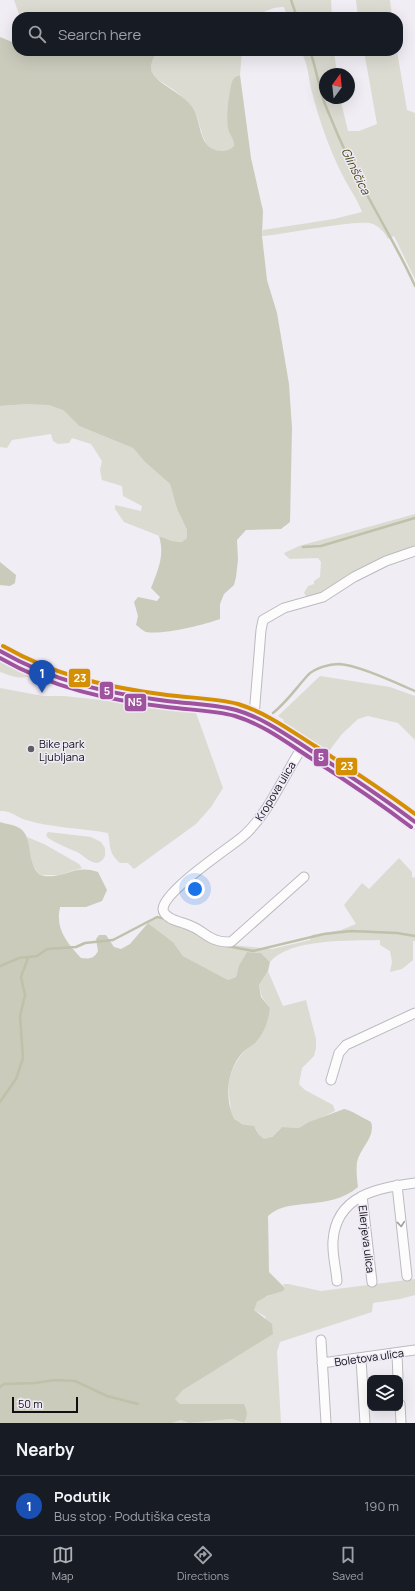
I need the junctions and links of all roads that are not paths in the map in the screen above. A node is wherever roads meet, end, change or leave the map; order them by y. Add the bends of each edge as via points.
1 (415, 551) edge
2 (0, 651) edge
3 (254, 716) junction
4 (303, 746) junction
5 (415, 822) edge
6 (304, 878) dead end
7 (415, 1013) edge
8 (330, 1080) dead end
9 (415, 1183) edge
10 (397, 1185) junction
11 (362, 1196) junction
12 (407, 1276) dead end
13 (337, 1281) dead end
14 (372, 1282) dead end
15 (321, 1340) dead end
16 (415, 1350) edge
17 (397, 1354) junction
18 (361, 1359) junction
19 (322, 1363) junction
20 (398, 1375) edge
21 (400, 1411) edge
22 (326, 1423) edge
23 (365, 1423) edge
24 (401, 1423) edge

1 - 3 street via 354,577 323,597 284,608 263,620
2 - 3 street via 60,681 87,688 132,697 235,710
3 - 4 street
4 - 5 street via 390,802
4 - 6 street, Kropova ulica via 254,826 185,881 163,909 169,918 193,927 215,940 231,942
7 - 8 street via 346,1045 339,1053
9 - 10 street, Ellerjeva ulica
10 - 11 street, Ellerjeva ulica via 377,1189
10 -> 12 street
11 - 13 street, Ellerjeva ulica via 345,1209 334,1229
11 - 14 street, Ellerjeva ulica
15 - 19 street
16 - 17 street, Boletova ulica
17 - 18 street, Boletova ulica
17 - 20 street
18 - 19 street, Boletova ulica
18 - 23 street
19 - 22 street
21 - 24 street

